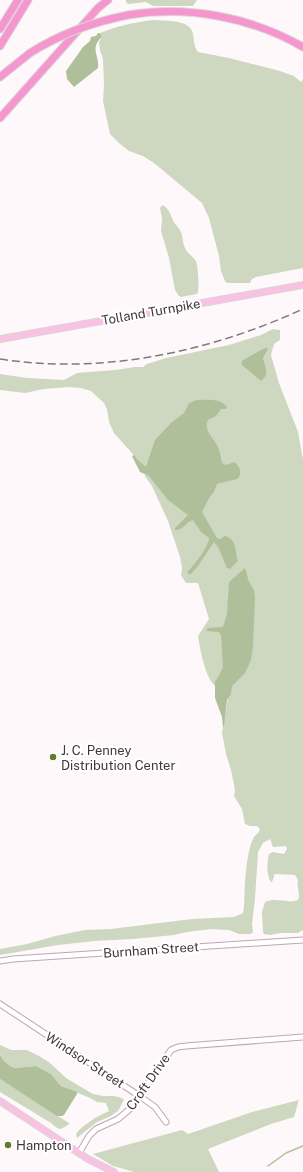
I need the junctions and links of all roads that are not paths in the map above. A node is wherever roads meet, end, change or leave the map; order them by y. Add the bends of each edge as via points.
1 (18, 0) edge
2 (28, 0) edge
3 (103, 0) edge
4 (108, 0) edge
5 (98, 8) junction
6 (0, 29) edge
7 (0, 46) edge
8 (303, 47) edge
9 (0, 77) edge
10 (0, 118) edge
11 (303, 285) edge
12 (0, 339) edge
13 (303, 940) edge
14 (0, 961) edge
15 (0, 1004) edge
16 (303, 1037) edge
17 (138, 1095) junction
18 (0, 1101) edge
19 (166, 1122) dead end
20 (79, 1152) junction
21 (114, 1172) edge

1 - 6 highway
2 - 7 highway
3 - 5 highway
4 - 5 highway
5 - 10 highway
8 - 9 highway, bridge via 262,28 220,16 150,12 104,20 52,40 30,53
11 - 12 main road, Tolland Turnpike
13 - 14 street, Burnham Street
15 - 17 street, Windsor Street
16 - 17 street, Croft Drive via 178,1047 171,1050
17 - 19 street, Windsor Street via 155,1107
17 - 20 street, Croft Drive via 124,1115 96,1129
18 - 20 main road
20 - 21 main road

